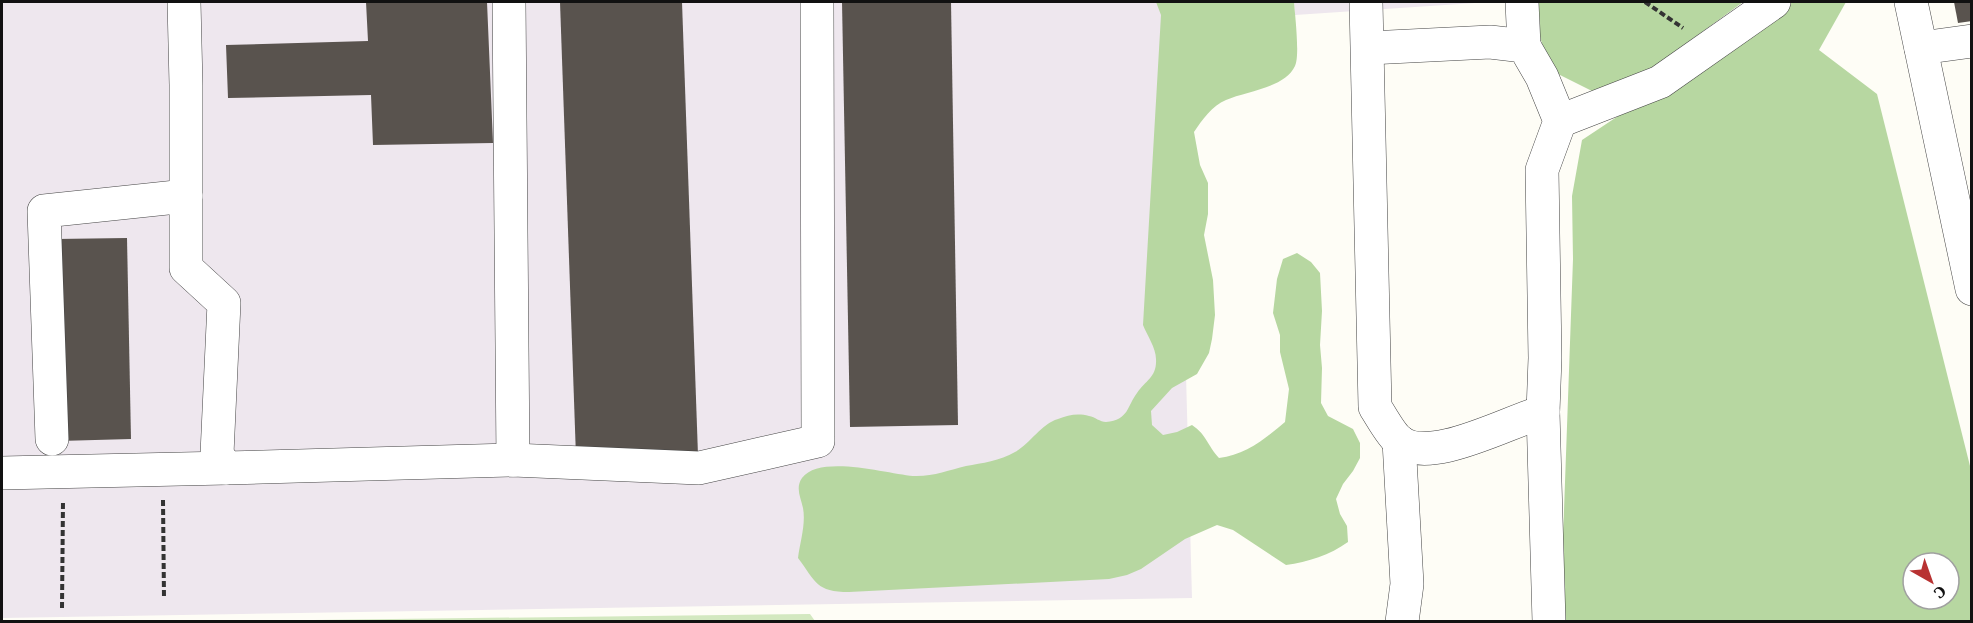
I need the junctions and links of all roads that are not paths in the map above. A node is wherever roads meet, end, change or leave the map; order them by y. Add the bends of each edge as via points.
1 (183, 2) edge
2 (509, 2) edge
3 (817, 2) edge
4 (1366, 2) edge
5 (1522, 2) edge
6 (1774, 2) edge
7 (1911, 2) edge
8 (1971, 41) edge
9 (1524, 46) junction
10 (1369, 48) junction
11 (1921, 48) junction
12 (1560, 121) junction
13 (186, 195) junction
14 (1971, 289) edge
15 (1543, 412) junction
16 (52, 439) dead end
17 (1399, 441) junction
18 (513, 460) junction
19 (226, 468) junction
20 (2, 473) edge
21 (1402, 621) edge
22 (1549, 621) edge

1 - 13 street
2 - 18 street
3 - 18 street via 818,441 699,468
4 - 10 street
5 - 9 street
6 - 12 street via 1660,82
7 - 11 street
8 - 11 street
9 - 10 street via 1490,42
9 - 12 street
10 - 17 street via 1376,407
11 - 14 street
12 - 15 street via 1542,170
13 - 16 street via 44,211
13 - 19 street via 186,268 224,303 217,454
15 - 17 street via 1479,437 1421,450
15 - 22 street
17 - 21 street via 1407,584
18 - 19 street
19 - 20 street

